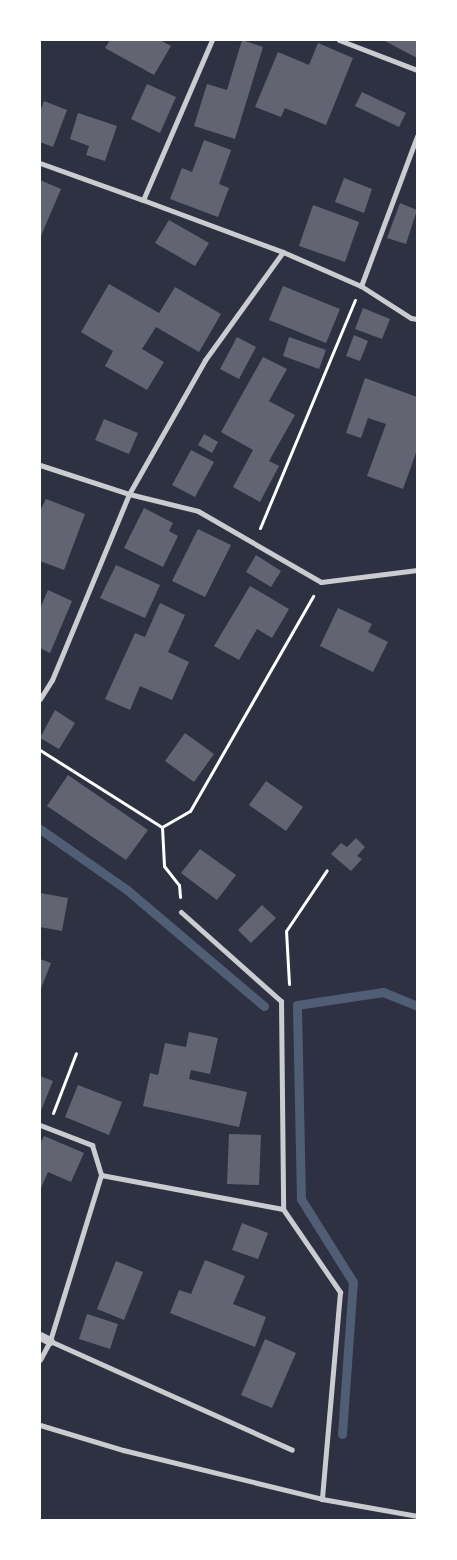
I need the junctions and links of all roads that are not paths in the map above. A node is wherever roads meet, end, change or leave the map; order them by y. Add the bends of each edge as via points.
1 (212, 40) edge
2 (339, 40) edge
3 (417, 70) edge
4 (417, 136) edge
5 (40, 163) edge
6 (143, 200) junction
7 (283, 252) junction
8 (361, 286) junction
9 (417, 319) edge
10 (40, 465) edge
11 (129, 494) junction
12 (417, 570) edge
13 (40, 699) edge
14 (181, 912) road end
15 (40, 1124) edge
16 (101, 1175) junction
17 (283, 1209) junction
18 (40, 1336) edge
19 (50, 1341) junction
20 (40, 1360) edge
21 (40, 1425) edge
22 (292, 1450) dead end
23 (322, 1499) junction
24 (417, 1516) edge

1 - 6 street
2 - 3 street
4 - 8 street
5 - 6 street
6 - 7 street
7 - 8 street
7 - 11 street via 205,360
8 - 9 street
10 - 11 street
11 - 12 street via 198,511 321,582
11 - 13 street via 52,680
14 - 17 street via 281,1002
15 - 16 street via 92,1145
16 - 17 street
16 - 19 street
17 - 23 street via 340,1292
18 - 19 street
19 - 20 street
19 - 22 street
21 - 23 street via 124,1450
23 - 24 street

